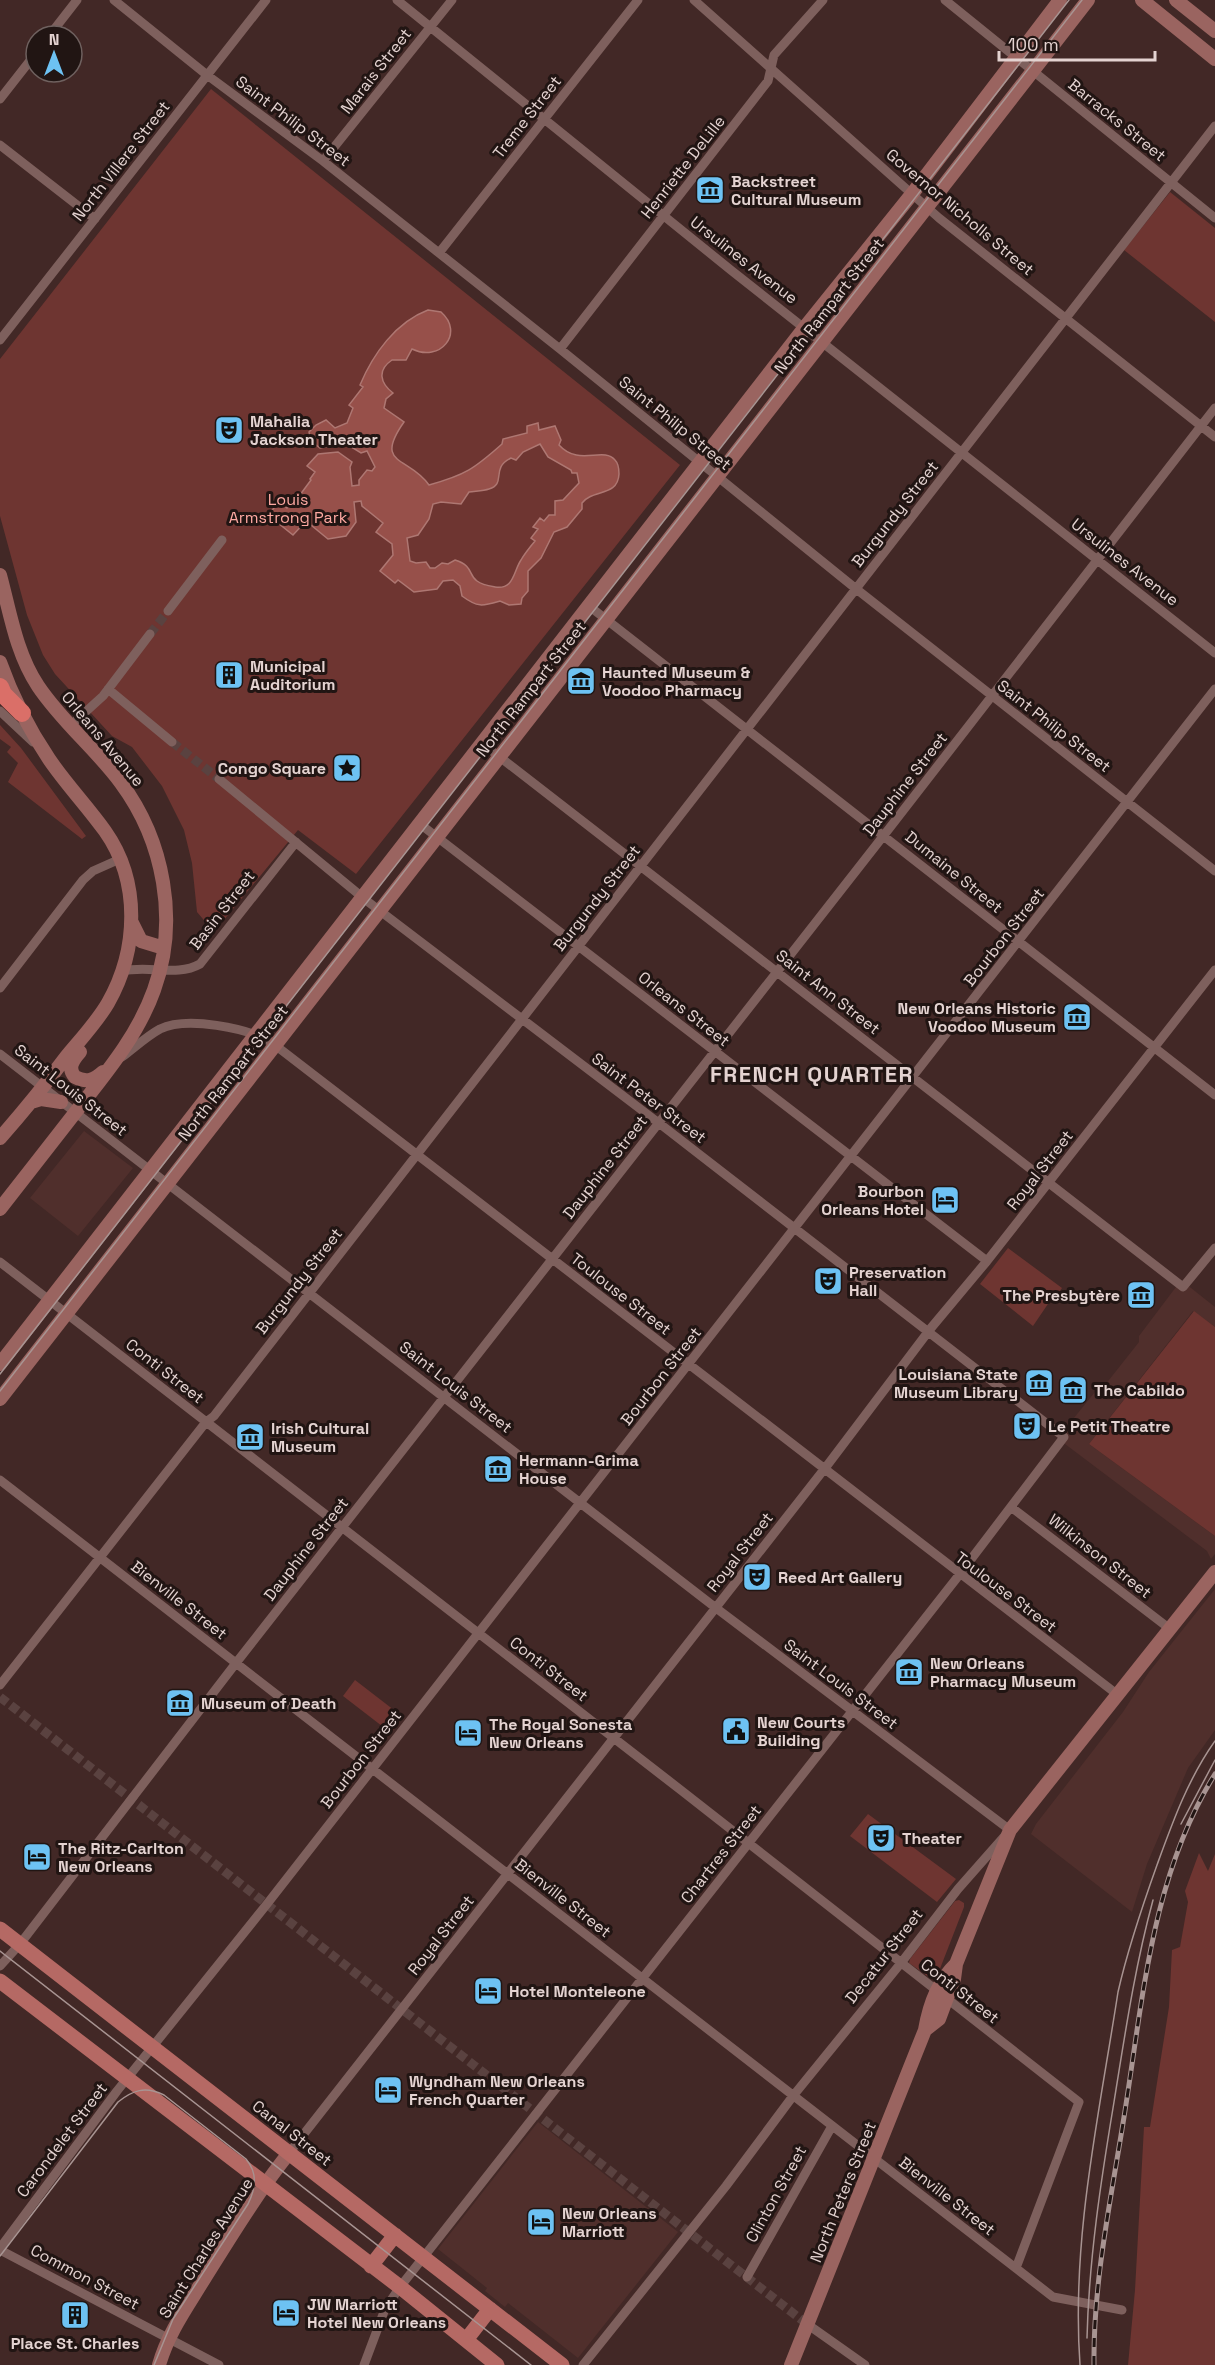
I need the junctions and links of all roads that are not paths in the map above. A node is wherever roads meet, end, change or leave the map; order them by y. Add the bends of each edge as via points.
1 (77, 0) edge
2 (114, 0) edge
3 (266, 0) edge
4 (397, 0) edge
5 (452, 0) edge
6 (638, 0) edge
7 (694, 0) edge
8 (823, 0) edge
9 (945, 0) edge
10 (1060, 0) edge
11 (1088, 0) edge
12 (1142, 0) edge
13 (1176, 0) edge
14 (58, 24) edge
15 (430, 27) junction
16 (1215, 31) edge
17 (1016, 58) junction
18 (1215, 59) edge
19 (24, 68) edge
20 (771, 68) junction
21 (1032, 72) junction
22 (207, 75) junction
23 (0, 99) edge
24 (545, 118) junction
25 (1215, 126) edge
26 (0, 145) edge
27 (323, 161) junction
28 (1171, 183) junction
29 (912, 194) junction
30 (927, 208) junction
31 (665, 216) junction
32 (1215, 218) edge
33 (95, 219) junction
34 (439, 253) junction
35 (1065, 318) junction
36 (805, 327) junction
37 (0, 340) edge
38 (823, 341) junction
39 (560, 349) junction
40 (1215, 408) edge
41 (1201, 426) junction
42 (1215, 437) edge
43 (962, 452) junction
44 (700, 464) junction
45 (717, 477) junction
46 (222, 540) dead end
47 (1097, 559) junction
48 (0, 575) edge
49 (855, 588) junction
50 (589, 606) junction
51 (168, 611) tunnel mouth
52 (606, 620) junction
53 (150, 634) tunnel mouth
54 (1215, 653) edge
55 (0, 662) edge
56 (0, 687) edge
57 (108, 689) junction
58 (1215, 689) edge
59 (992, 696) junction
60 (0, 711) edge
61 (22, 713) junction
62 (70, 726) junction
63 (747, 729) junction
64 (172, 742) tunnel mouth
65 (483, 744) junction
66 (500, 757) junction
67 (49, 758) junction
68 (219, 779) tunnel mouth
69 (1127, 802) junction
70 (420, 824) junction
71 (884, 835) junction
72 (437, 837) junction
73 (296, 842) junction
74 (120, 859) junction
75 (641, 866) junction
76 (1215, 871) edge
77 (363, 898) junction
78 (380, 911) junction
79 (131, 921) junction
80 (1018, 943) junction
81 (579, 946) junction
82 (164, 948) junction
83 (160, 969) junction
84 (1215, 970) edge
85 (123, 971) junction
86 (777, 972) junction
87 (0, 988) edge
88 (109, 1000) junction
89 (521, 1020) junction
90 (257, 1035) junction
91 (275, 1045) junction
92 (1154, 1047) junction
93 (715, 1051) junction
94 (0, 1054) edge
95 (115, 1062) junction
96 (914, 1078) junction
97 (43, 1087) junction
98 (1215, 1095) edge
99 (31, 1102) junction
100 (61, 1102) junction
101 (75, 1113) junction
102 (659, 1123) junction
103 (0, 1138) edge
104 (416, 1154) junction
105 (852, 1157) junction
106 (150, 1169) junction
107 (1049, 1182) junction
108 (168, 1183) junction
109 (0, 1209) edge
110 (795, 1229) junction
111 (1215, 1248) edge
112 (552, 1260) junction
113 (987, 1261) junction
114 (0, 1262) edge
115 (309, 1293) junction
116 (50, 1301) junction
117 (66, 1314) junction
118 (927, 1332) junction
119 (0, 1364) edge
120 (688, 1366) junction
121 (444, 1397) junction
122 (0, 1399) edge
123 (206, 1422) junction
124 (1064, 1437) joint
125 (823, 1470) junction
126 (0, 1480) edge
127 (581, 1503) junction
128 (1011, 1506) junction
129 (342, 1527) junction
130 (100, 1558) junction
131 (1215, 1572) edge
132 (959, 1575) junction
133 (716, 1608) junction
134 (1170, 1629) junction
135 (478, 1632) junction
136 (236, 1663) junction
137 (0, 1685) edge
138 (1118, 1695) junction
139 (852, 1711) junction
140 (614, 1738) junction
141 (372, 1768) junction
142 (1010, 1830) junction
143 (748, 1843) junction
144 (507, 1874) junction
145 (0, 1929) edge
146 (20, 1944) junction
147 (901, 1963) junction
148 (0, 1966) edge
149 (642, 1978) junction
150 (0, 1982) edge
151 (942, 1996) junction
152 (153, 2048) junction
153 (127, 2079) junction
154 (793, 2096) junction
155 (832, 2126) junction
156 (289, 2153) junction
157 (875, 2159) junction
158 (265, 2184) junction
159 (395, 2235) junction
160 (0, 2249) edge
161 (423, 2257) junction
162 (371, 2266) junction
163 (1016, 2268) junction
164 (747, 2277) dead end
165 (400, 2287) junction
166 (490, 2309) junction
167 (1122, 2310) dead end
168 (807, 2324) junction
169 (169, 2338) junction
170 (466, 2340) junction
171 (557, 2364) edge
172 (159, 2365) edge
173 (219, 2365) edge
174 (364, 2365) edge
175 (497, 2365) edge
176 (583, 2365) edge
177 (791, 2365) edge
178 (865, 2365) edge

1 - 14 street
2 - 22 street, Saint Philip Street
3 - 22 street, North Villere Street
4 - 15 street, Ursulines Avenue
5 - 15 street, Marais Street
6 - 24 street, Treme Street
7 - 20 street, Governor Nicholls Street
8 - 20 street, Henriette DeLille via 774,55
9 - 17 street, Barracks Street
10 - 17 main road, North Rampart Street
11 - 21 main road, North Rampart Street
12 - 18 main road
13 - 16 main road
15 - 24 street, Ursulines Avenue
15 - 27 street, Marais Street
17 - 21 street, Barracks Street
17 - 29 main road, North Rampart Street
19 - 23 street
20 - 29 street, Governor Nicholls Street
20 - 31 street, Henriette DeLille via 768,81
21 - 28 street, Barracks Street
21 - 30 main road, North Rampart Street
22 - 27 street, Saint Philip Street
22 - 33 street, North Villere Street
24 - 31 street, Ursulines Avenue
24 - 34 street, Treme Street
25 - 28 street, Burgundy Street
26 - 33 street
27 - 34 street, Saint Philip Street
28 - 32 street, Barracks Street
28 - 35 street, Burgundy Street
29 - 30 street, Governor Nicholls Street
29 - 36 main road, North Rampart Street
30 - 35 street, Governor Nicholls Street
30 - 38 main road, North Rampart Street
31 - 36 street, Ursulines Avenue
31 - 39 street, Henriette DeLille
33 - 37 street, North Villere Street
34 - 39 street, Saint Philip Street
35 - 41 street, Governor Nicholls Street
35 - 43 street, Burgundy Street
36 - 38 street, Ursulines Avenue
36 - 44 main road, North Rampart Street
38 - 43 street, Ursulines Avenue
38 - 45 main road, North Rampart Street
39 - 44 street, Saint Philip Street
40 - 41 street, Dauphine Street
41 - 42 street, Governor Nicholls Street
41 - 47 street, Dauphine Street
43 - 47 street, Ursulines Avenue
43 - 49 street, Burgundy Street
44 - 45 street, Saint Philip Street
44 - 50 main road, North Rampart Street
45 - 49 street, Saint Philip Street
45 - 52 main road, North Rampart Street
46 - 51 street
47 - 54 street, Ursulines Avenue
47 - 59 street, Dauphine Street
48 - 62 main road, Orleans Avenue via 27,667
49 - 59 street, Saint Philip Street
49 - 63 street, Burgundy Street
50 - 52 street, Dumaine Street
50 - 65 main road, North Rampart Street
52 - 63 street, Dumaine Street
52 - 66 main road, North Rampart Street
53 - 57 street
55 - 61 main road
56 - 61 highway
57 - 62 street
57 - 64 street
58 - 69 street, Bourbon Street
59 - 69 street, Saint Philip Street
59 - 71 street, Dauphine Street
60 - 67 street
61 - 67 main road
62 - 82 main road, Orleans Avenue via 120,782 151,837 165,895
63 - 71 street, Dumaine Street
63 - 75 street, Burgundy Street
65 - 66 street, Saint Ann Street
65 - 70 main road, North Rampart Street
66 - 72 main road, North Rampart Street
66 - 75 street, Saint Ann Street
67 - 74 main road via 107,834
68 - 73 street, Saint Peter Street
69 - 76 street, Saint Philip Street
69 - 80 street, Bourbon Street
70 - 72 street, Orleans Street
70 - 77 main road, North Rampart Street
71 - 80 street, Dumaine Street
71 - 86 street, Dauphine Street
72 - 78 main road, North Rampart Street
72 - 81 street, Orleans Street
73 - 77 street, Saint Peter Street
73 - 83 street, Basin Street via 200,964 190,970
74 - 79 main road via 129,889
74 - 87 street via 93,871 84,880
75 - 81 street, Burgundy Street
75 - 86 street, Saint Ann Street
77 - 78 street, Saint Peter Street
77 - 90 main road, North Rampart Street
78 - 89 street, Saint Peter Street
78 - 91 main road, North Rampart Street
79 - 82 main road via 141,941
79 - 85 main road
80 - 92 street, Dumaine Street
80 - 96 street, Bourbon Street
81 - 89 street, Burgundy Street
81 - 93 street, Orleans Street
82 - 83 main road, Orleans Avenue
83 - 85 street, Basin Street
83 - 95 main road, Orleans Avenue via 143,1015
84 - 92 street, Royal Street
85 - 88 main road
86 - 93 street, Dauphine Street
86 - 96 street, Saint Ann Street
88 - 95 main road via 107,1013 95,1034 73,1060 72,1073 81,1080 94,1080
88 - 97 main road
89 - 102 street, Saint Peter Street
89 - 104 street, Burgundy Street
90 - 91 street, Toulouse Street
90 - 95 street, Toulouse Street via 228,1027 170,1026
90 - 106 main road, North Rampart Street
91 - 104 street, Toulouse Street
91 - 108 main road, North Rampart Street
92 - 98 street, Dumaine Street
92 - 107 street, Royal Street
93 - 102 street, Dauphine Street
93 - 105 street, Orleans Street
94 - 97 street, Saint Louis Street
95 - 101 main road
96 - 105 street, Bourbon Street
96 - 107 street, Saint Ann Street
97 - 99 main road
97 - 100 street, Saint Louis Street
99 - 100 main road
99 - 103 main road
100 - 101 street, Saint Louis Street
101 - 106 street, Saint Louis Street
101 - 109 main road
102 - 110 street, Saint Peter Street
102 - 112 street, Dauphine Street
104 - 112 street, Toulouse Street
104 - 115 street, Burgundy Street
105 - 110 street, Bourbon Street
105 - 113 street, Orleans Street
106 - 108 street, Saint Louis Street
106 - 116 main road, North Rampart Street
107 - 111 street, Saint Ann Street via 1183,1287
107 - 113 street, Royal Street
108 - 115 street, Saint Louis Street
108 - 117 main road, North Rampart Street
110 - 118 street, Saint Peter Street
110 - 120 street, Bourbon Street
112 - 120 street, Toulouse Street
112 - 121 street, Dauphine Street
113 - 118 street, Royal Street
114 - 116 street, Conti Street
115 - 121 street, Saint Louis Street
115 - 123 street, Burgundy Street
116 - 117 street, Conti Street
116 - 119 main road, North Rampart Street
117 - 122 main road, North Rampart Street
117 - 123 street, Conti Street
118 - 124 street, Saint Peter Street
118 - 125 street, Royal Street
120 - 125 street, Toulouse Street
120 - 127 street, Bourbon Street
121 - 127 street, Saint Louis Street
121 - 129 street, Dauphine Street
123 - 129 street, Conti Street
123 - 130 street, Burgundy Street
124 - 128 street, Chartres Street
125 - 132 street, Toulouse Street
125 - 133 street, Royal Street
126 - 130 street, Bienville Street
127 - 133 street, Saint Louis Street
127 - 135 street, Bourbon Street
128 - 132 street, Chartres Street
128 - 134 street, Wilkinson Street
129 - 135 street, Conti Street
129 - 136 street, Dauphine Street
130 - 136 street, Bienville Street
130 - 137 street, Burgundy Street
131 - 134 main road, Decatur Street
132 - 138 street, Toulouse Street
132 - 139 street, Chartres Street
133 - 139 street, Saint Louis Street
133 - 140 street, Royal Street
134 - 138 main road, Decatur Street
135 - 140 street, Conti Street
135 - 141 street, Bourbon Street
136 - 141 street, Bienville Street
136 - 146 street, Dauphine Street
138 - 142 main road, Decatur Street
139 - 142 street, Saint Louis Street
139 - 143 street, Chartres Street
140 - 143 street, Conti Street
140 - 144 street, Royal Street
141 - 144 street, Bienville Street
141 - 152 street, Bourbon Street
142 - 147 street, Decatur Street
142 - 151 main road, North Peters Street via 956,1964 954,1979
143 - 147 street, Conti Street
143 - 149 street, Chartres Street
144 - 149 street, Bienville Street
144 - 156 street, Royal Street
145 - 146 main road, Canal Street
146 - 148 street, Dauphine Street
146 - 152 main road, Canal Street
147 - 151 street, Conti Street
147 - 154 street, Decatur Street
149 - 154 street, Bienville Street
149 - 161 street, Chartres Street
150 - 153 main road
151 - 157 main road, North Peters Street via 939,2019 925,2030
151 - 163 street, Conti Street via 1078,2102
152 - 153 street, Bourbon Street
152 - 156 main road, Canal Street
153 - 158 main road
153 - 160 street, Carondelet Street
154 - 155 street, Bienville Street
154 - 176 street, Decatur Street
155 - 157 street, Bienville Street
155 - 164 street, Clinton Street
156 - 158 main road, Saint Charles Avenue
156 - 159 main road, Canal Street
157 - 163 street, Bienville Street
157 - 168 main road, North Peters Street
158 - 162 main road
158 - 169 main road, Saint Charles Avenue
159 - 161 main road, Canal Street
159 - 162 main road
160 - 169 street, Common Street
161 - 165 street, Chartres Street
161 - 166 main road, Canal Street
162 - 165 main road
163 - 167 street, Bienville Street via 1053,2297
165 - 170 main road
165 - 174 street, Chartres Street via 385,2309
166 - 170 main road
166 - 171 main road, Canal Street
168 - 177 main road, North Peters Street
168 - 178 street
169 - 172 main road, Saint Charles Avenue
169 - 173 street, Common Street
170 - 175 main road

